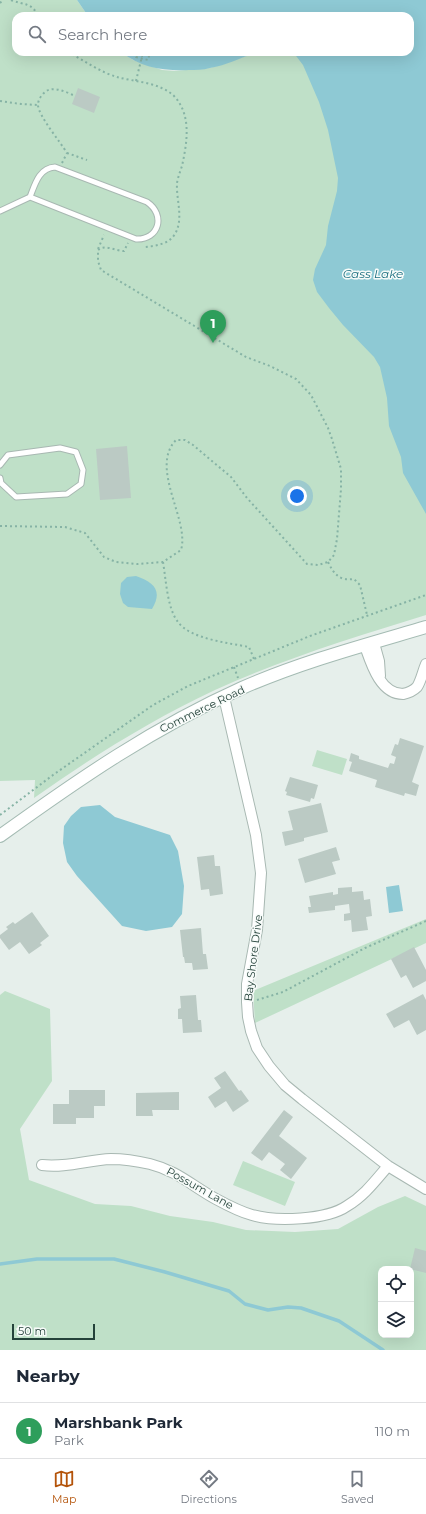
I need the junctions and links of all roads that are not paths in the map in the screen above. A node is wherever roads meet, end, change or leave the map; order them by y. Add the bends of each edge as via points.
1 (30, 198) junction
2 (0, 211) edge
3 (0, 465) edge
4 (0, 478) edge
5 (426, 627) edge
6 (369, 644) junction
7 (426, 664) edge
8 (224, 697) junction
9 (0, 836) edge
10 (42, 1165) dead end
11 (388, 1166) junction
12 (426, 1189) edge

1 - 1 lane via 42,172 55,167 147,202 158,213 158,221 150,236 142,240
1 - 2 lane
3 - 4 lane via 8,455 60,448 76,452 83,470 81,484 67,494 16,497 1,483
5 - 6 main road, Commerce Road
6 - 7 street via 379,661 380,680 394,692 401,694 414,689
6 - 8 main road, Commerce Road via 296,668
8 - 9 main road, Commerce Road via 121,752
8 - 11 street, Bay Shore Drive via 256,835 261,873 257,930 247,984 251,1031 257,1048 286,1085
10 - 11 street, Possum Lane via 61,1166 111,1159 133,1160 168,1169 217,1200 252,1215 300,1219 326,1215 346,1207 365,1193
11 - 12 street, Bay Shore Drive

